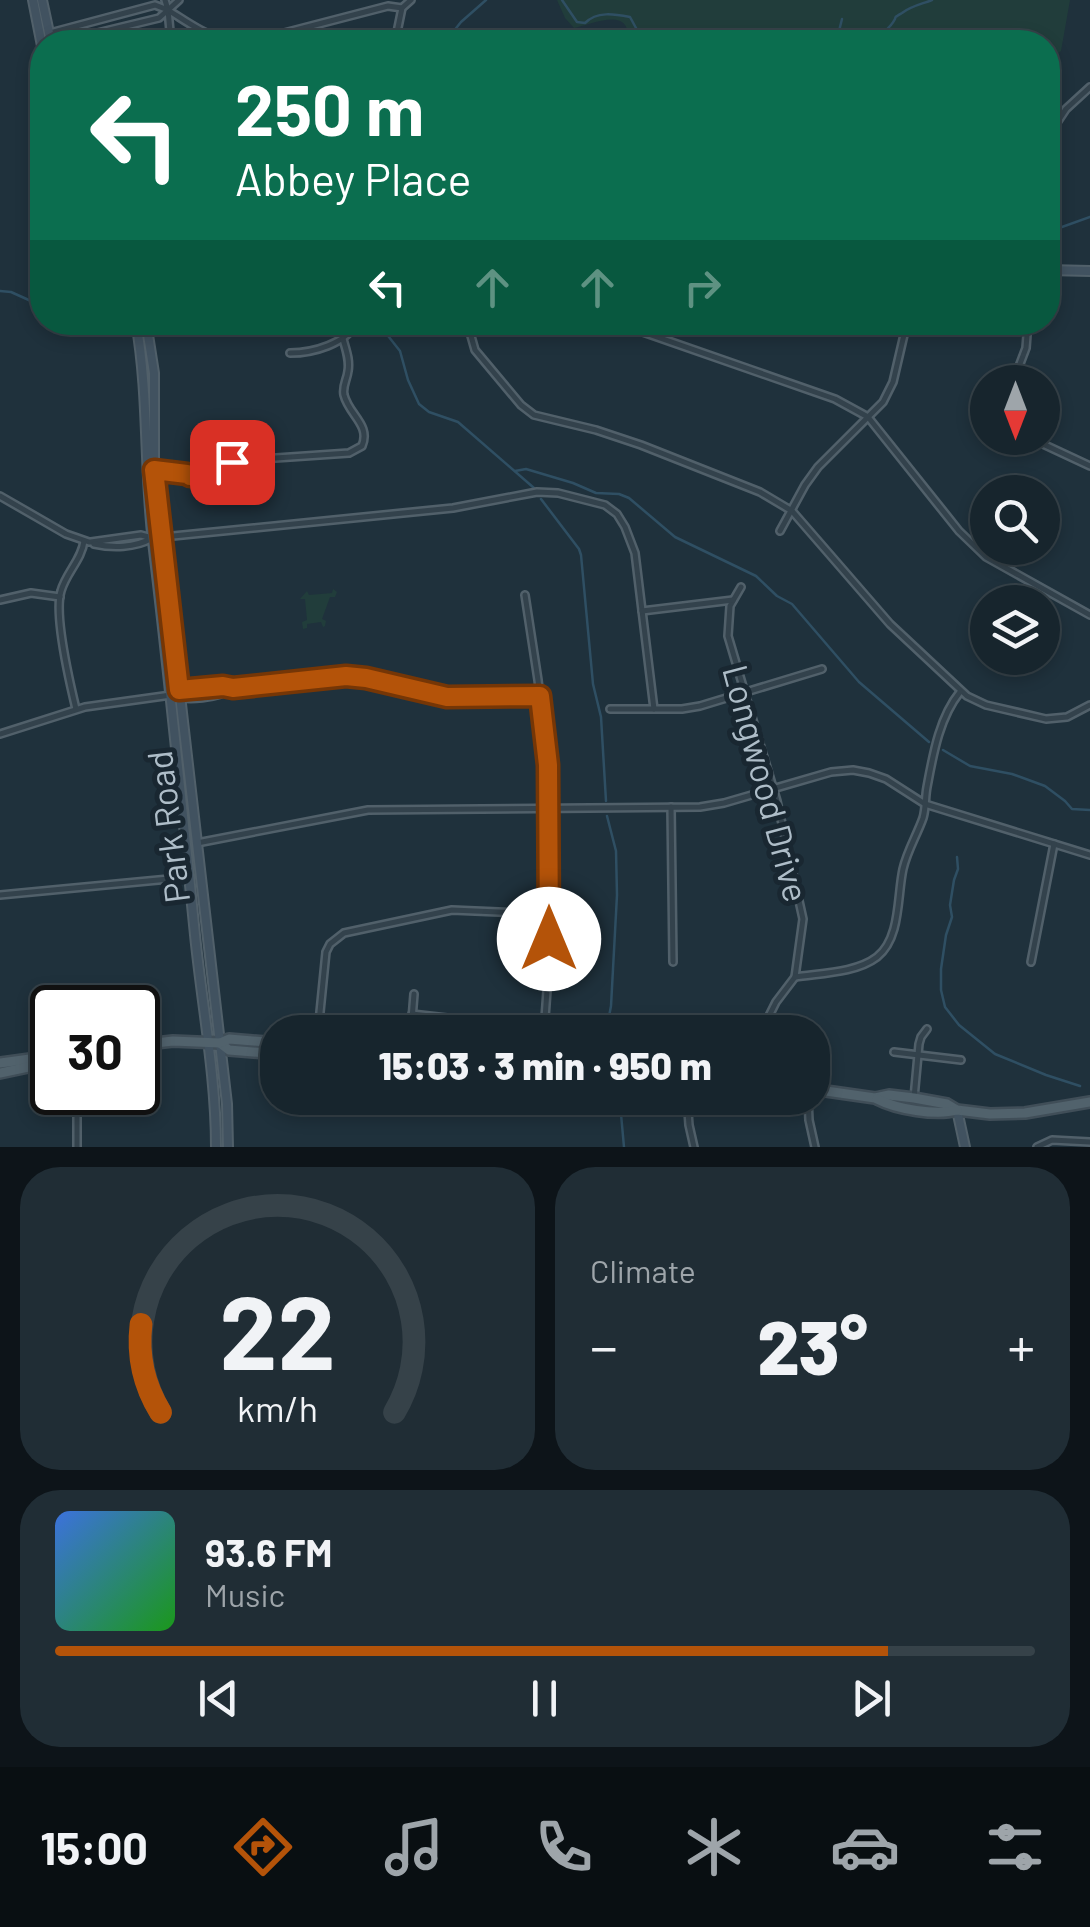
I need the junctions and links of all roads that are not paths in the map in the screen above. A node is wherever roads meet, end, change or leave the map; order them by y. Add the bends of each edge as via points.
1 (33, 0) edge
2 (42, 0) edge
3 (165, 0) edge
4 (180, 0) edge
5 (411, 0) edge
6 (402, 8) junction
7 (168, 10) junction
8 (39, 30) edge
9 (49, 30) edge
10 (77, 30) edge
11 (110, 30) edge
12 (170, 30) edge
13 (199, 30) edge
14 (294, 30) edge
15 (397, 30) edge
16 (1090, 87) edge
17 (1060, 118) edge
18 (1060, 270) edge
19 (1090, 271) edge
20 (138, 335) edge
21 (148, 335) edge
22 (349, 335) edge
23 (469, 335) edge
24 (651, 335) edge
25 (903, 335) edge
26 (1027, 335) edge
27 (343, 339) junction
28 (290, 353) dead end
29 (1020, 365) edge
30 (868, 417) junction
31 (1060, 452) edge
32 (1090, 466) edge
33 (150, 469) junction
34 (0, 496) edge
35 (792, 511) junction
36 (780, 531) dead end
37 (157, 538) junction
38 (86, 542) junction
39 (742, 587) dead end
40 (525, 595) dead end
41 (60, 597) junction
42 (0, 600) edge
43 (733, 600) junction
44 (642, 612) junction
45 (1090, 615) edge
46 (822, 668) dead end
47 (961, 691) junction
48 (745, 692) junction
49 (177, 695) junction
50 (540, 696) junction
51 (1090, 704) edge
52 (76, 709) junction
53 (654, 709) junction
54 (610, 710) dead end
55 (0, 734) edge
56 (774, 789) junction
57 (926, 804) junction
58 (672, 807) junction
59 (548, 808) junction
60 (192, 844) junction
61 (1054, 844) junction
62 (1090, 855) edge
63 (190, 878) junction
64 (0, 896) edge
65 (549, 914) junction
66 (673, 962) dead end
67 (1030, 962) dead end
68 (795, 977) junction
69 (414, 994) dead end
70 (412, 1014) joint
71 (320, 1015) edge
72 (420, 1015) edge
73 (545, 1015) edge
74 (770, 1015) edge
75 (926, 1029) dead end
76 (260, 1041) edge
77 (207, 1042) junction
78 (220, 1042) junction
79 (160, 1043) edge
80 (894, 1052) dead end
81 (260, 1053) edge
82 (918, 1055) junction
83 (961, 1060) dead end
84 (30, 1061) edge
85 (0, 1063) edge
86 (30, 1065) edge
87 (0, 1073) edge
88 (830, 1092) edge
89 (874, 1098) junction
90 (914, 1098) junction
91 (1090, 1102) edge
92 (956, 1110) junction
93 (77, 1115) edge
94 (688, 1115) edge
95 (809, 1115) edge
96 (1090, 1142) edge
97 (77, 1147) edge
98 (216, 1147) edge
99 (228, 1147) edge
100 (694, 1147) edge
101 (814, 1147) edge
102 (964, 1147) edge
103 (1037, 1147) edge

1 - 8 main road
2 - 9 main road
3 - 7 street
4 - 7 street
5 - 6 street
6 - 14 street
6 - 15 street
7 - 10 street via 155,6
7 - 11 street
7 - 12 street
7 - 13 street
16 - 17 street
18 - 19 main road
20 - 33 main road, Park Road
21 - 33 main road, Park Road via 154,373
22 - 27 street
23 - 35 street via 526,410 640,445
24 - 30 street via 835,399
25 - 30 street via 888,392
26 - 29 street
27 - 28 street
27 - 33 street via 344,392 364,430 362,446 349,453 232,462 198,473
30 - 35 street via 818,467
30 - 45 street via 986,557
31 - 32 street
33 - 37 main road, Park Road
34 - 38 street
35 - 36 street
35 - 47 street via 890,624
37 - 38 street
37 - 44 street via 558,493 616,514 635,553
37 - 49 main road, Park Road
38 - 41 street
39 - 43 street
40 - 50 street
41 - 42 street via 24,593
41 - 52 street
43 - 44 street
43 - 48 street, Longwood Drive via 728,636
44 - 53 street
46 - 48 street
47 - 51 street via 1046,718
47 - 57 street via 939,735
48 - 53 street via 700,706
48 - 56 street, Longwood Drive
49 - 50 street via 346,676 447,697
49 - 52 street
49 - 60 main road, Park Road
50 - 59 street
52 - 55 street
53 - 54 street
56 - 57 street via 852,770 886,779
56 - 58 street via 724,803
56 - 68 street, Longwood Drive via 803,919
57 - 61 street
57 - 68 street via 886,948 859,966
58 - 59 street
58 - 66 street
59 - 60 street via 368,810
59 - 65 street
60 - 63 main road, Park Road
60 - 78 main road, Park Road
61 - 62 street
61 - 67 street
63 - 64 street
63 - 77 main road, Park Road
65 - 71 street via 452,910 344,932 326,952
65 - 73 street
68 - 74 street, Longwood Drive
69 - 70 street
70 - 72 street
75 - 82 street
76 - 78 main road
77 - 78 main road
77 - 79 main road
77 - 98 main road, Park Road
78 - 81 main road via 228,1050
78 - 99 main road, Park Road
80 - 82 street
82 - 83 street
82 - 90 street
84 - 85 main road
86 - 87 main road
88 - 89 main road
89 - 90 main road
89 - 92 main road
90 - 92 main road
91 - 92 main road via 1025,1113
92 - 102 main road
93 - 97 street
94 - 100 street
95 - 101 street
96 - 103 street via 1052,1140

